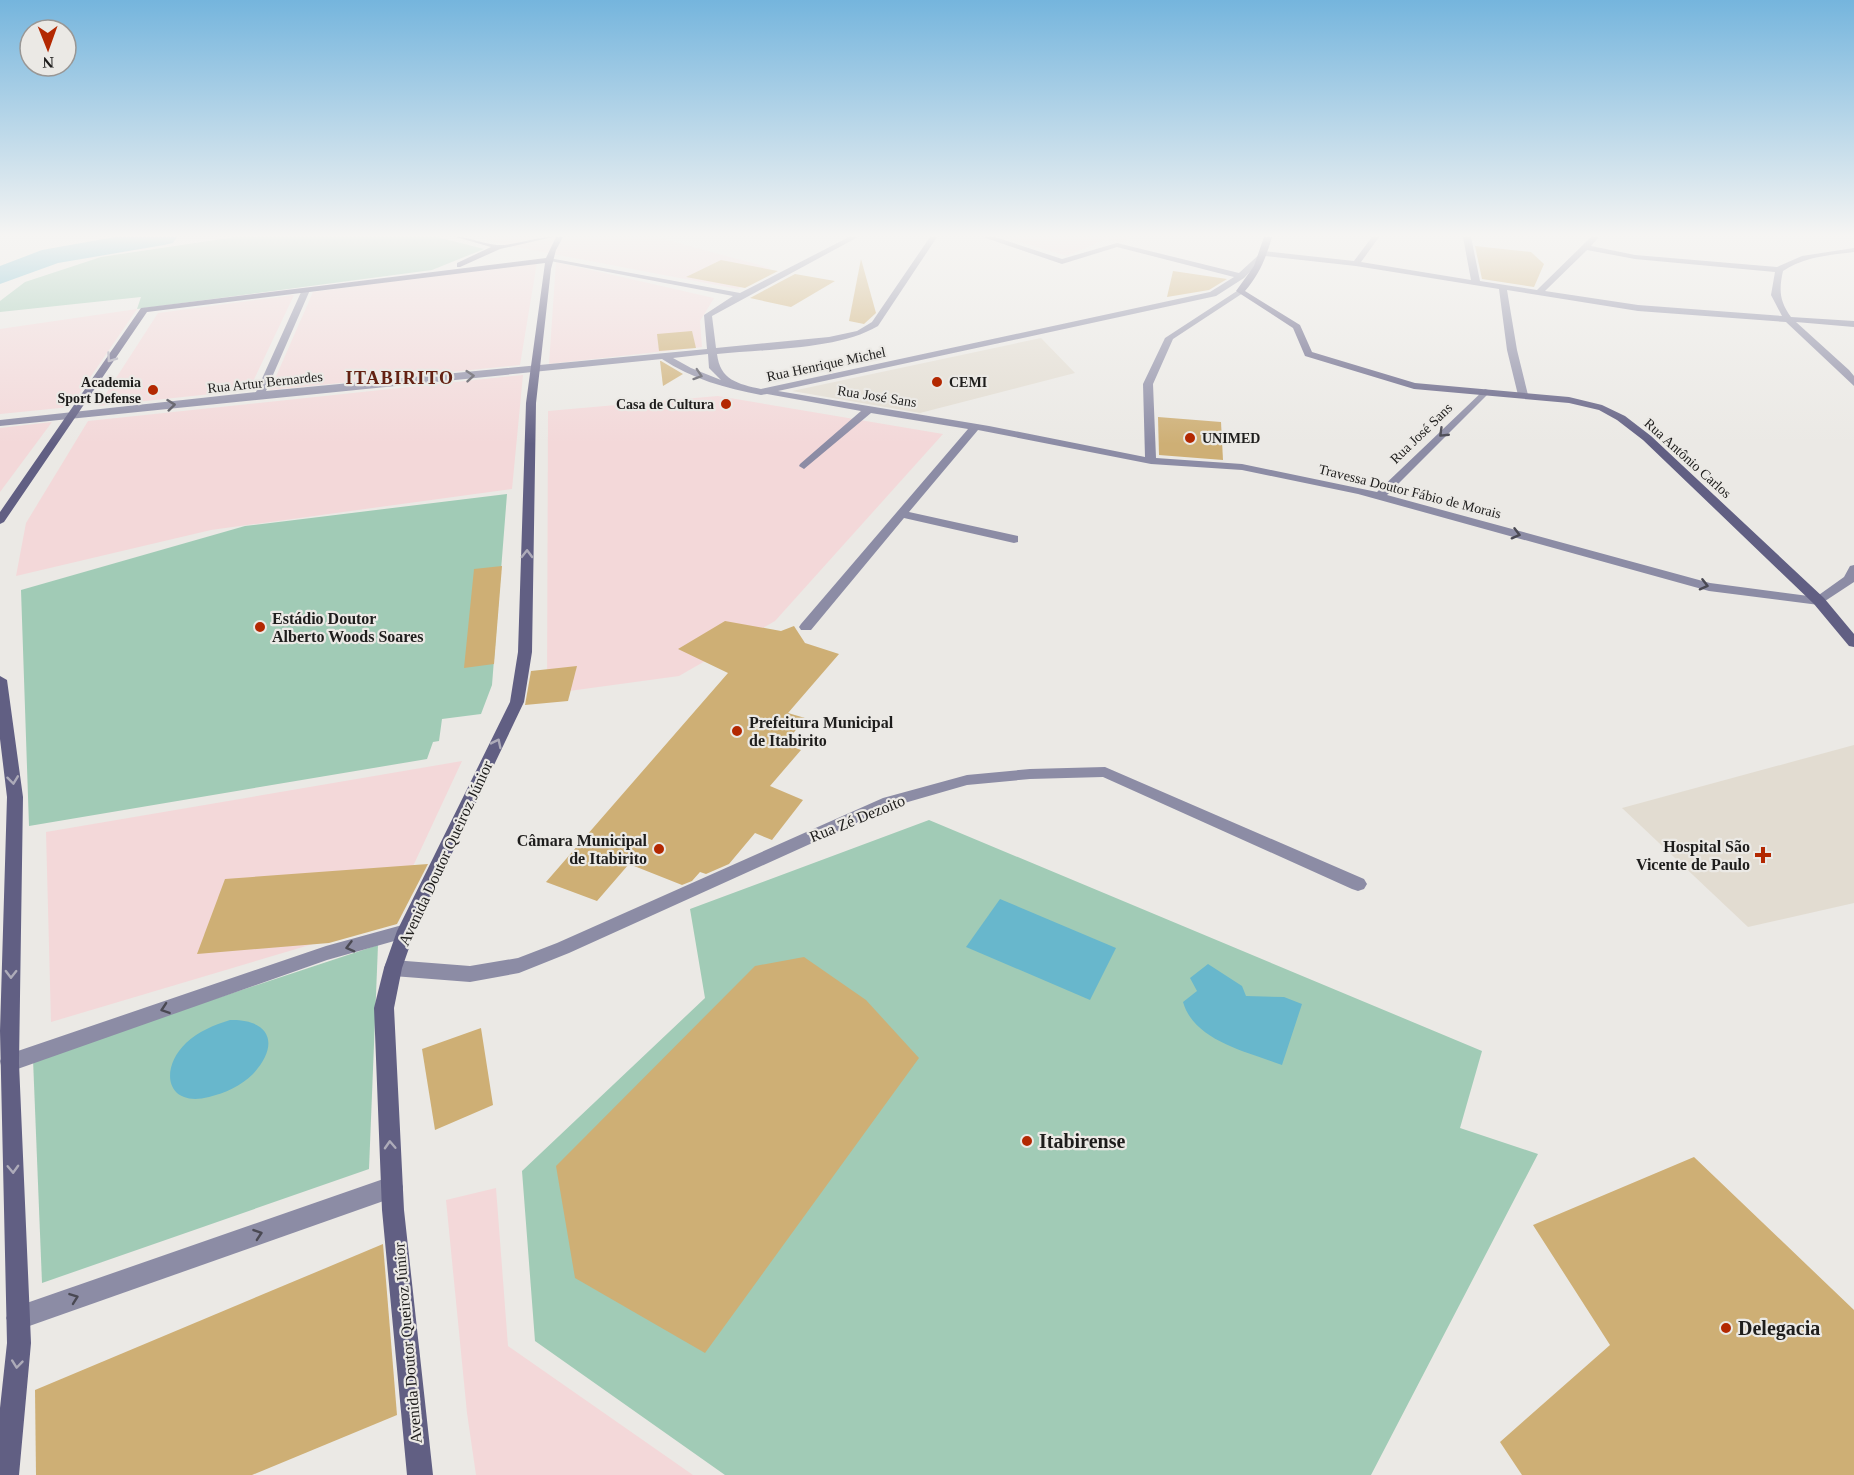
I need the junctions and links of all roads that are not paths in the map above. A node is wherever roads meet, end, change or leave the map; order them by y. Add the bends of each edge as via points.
1 (178, 306) edge
2 (299, 306) edge
3 (544, 306) edge
4 (723, 306) edge
5 (887, 306) edge
6 (1162, 306) edge
7 (1217, 306) edge
8 (1264, 306) edge
9 (1506, 306) edge
10 (1617, 306) edge
11 (1781, 306) edge
12 (1787, 318) junction
13 (1854, 324) edge
14 (713, 353) junction
15 (665, 357) junction
16 (536, 370) junction
17 (1854, 383) edge
18 (733, 386) junction
19 (761, 392) junction
20 (1485, 392) junction
21 (260, 395) junction
22 (1523, 395) junction
23 (868, 410) junction
24 (71, 416) junction
25 (0, 423) edge
26 (975, 427) junction
27 (989, 429) joint
28 (1151, 461) junction
29 (804, 466) dead end
30 (1378, 496) junction
31 (902, 514) junction
32 (0, 520) edge
33 (1014, 539) dead end
34 (1854, 569) edge
35 (1820, 601) junction
36 (806, 627) dead end
37 (1854, 643) edge
38 (0, 680) edge
39 (1358, 884) dead end
40 (406, 931) junction
41 (393, 968) junction
42 (9, 1063) junction
43 (392, 1186) junction
44 (18, 1318) junction
45 (6, 1475) edge
46 (420, 1475) edge

1 -> 24 main road via 144,310
2 - 21 street
3 - 16 main road, Avenida Doutor Queiroz Júnior
4 - 14 street via 708,315
5 - 14 street, Rua Artur Bernardes via 875,324 860,333
6 - 19 street, Rua Henrique Michel
7 - 28 street via 1168,338 1148,384
8 - 20 main road, Rua Antônio Carlos via 1298,327 1308,354 1414,386
9 - 22 street
10 - 12 street
11 - 12 street
12 - 13 street
12 - 17 street via 1845,368
14 - 15 street, Rua Artur Bernardes
14 - 18 street via 714,368
15 - 16 street, Rua Artur Bernardes
15 -> 18 street, Rua Henrique Michel via 686,371
21 -> 16 street, Rua Artur Bernardes
40 -> 16 main road, Avenida Doutor Queiroz Júnior via 517,702 525,652 531,403
18 - 19 street, Rua Henrique Michel
19 - 23 street, Rua José Sans
20 - 22 main road, Rua Antônio Carlos
20 -> 30 street, Rua José Sans
24 -> 21 street, Rua Artur Bernardes
22 - 35 main road, Rua Antônio Carlos via 1569,400 1602,408 1621,418
23 - 26 street, Rua José Sans
23 - 29 street
24 - 25 street, Rua Artur Bernardes
24 - 32 main road
26 - 27 street, Rua José Sans
26 - 31 street
27 - 28 street, Travessa Doutor Fábio de Morais
28 - 30 street, Travessa Doutor Fábio de Morais via 1242,467
30 -> 35 street, Travessa Doutor Fábio de Morais via 1709,587
31 - 33 street
31 - 36 street
34 - 35 street via 1850,579
35 - 37 main road, Rua Antônio Carlos
38 -> 42 main road via 15,797
39 - 41 street, Rua Zé Dezoito via 1105,772 1030,774 967,780 889,802 519,965 470,974
40 - 41 main road, Avenida Doutor Queiroz Júnior
40 -> 42 street via 326,953
43 -> 41 main road, Avenida Doutor Queiroz Júnior via 384,1008
42 -> 44 main road
44 -> 43 street
43 - 46 main road, Avenida Doutor Queiroz Júnior
44 -> 45 main road

